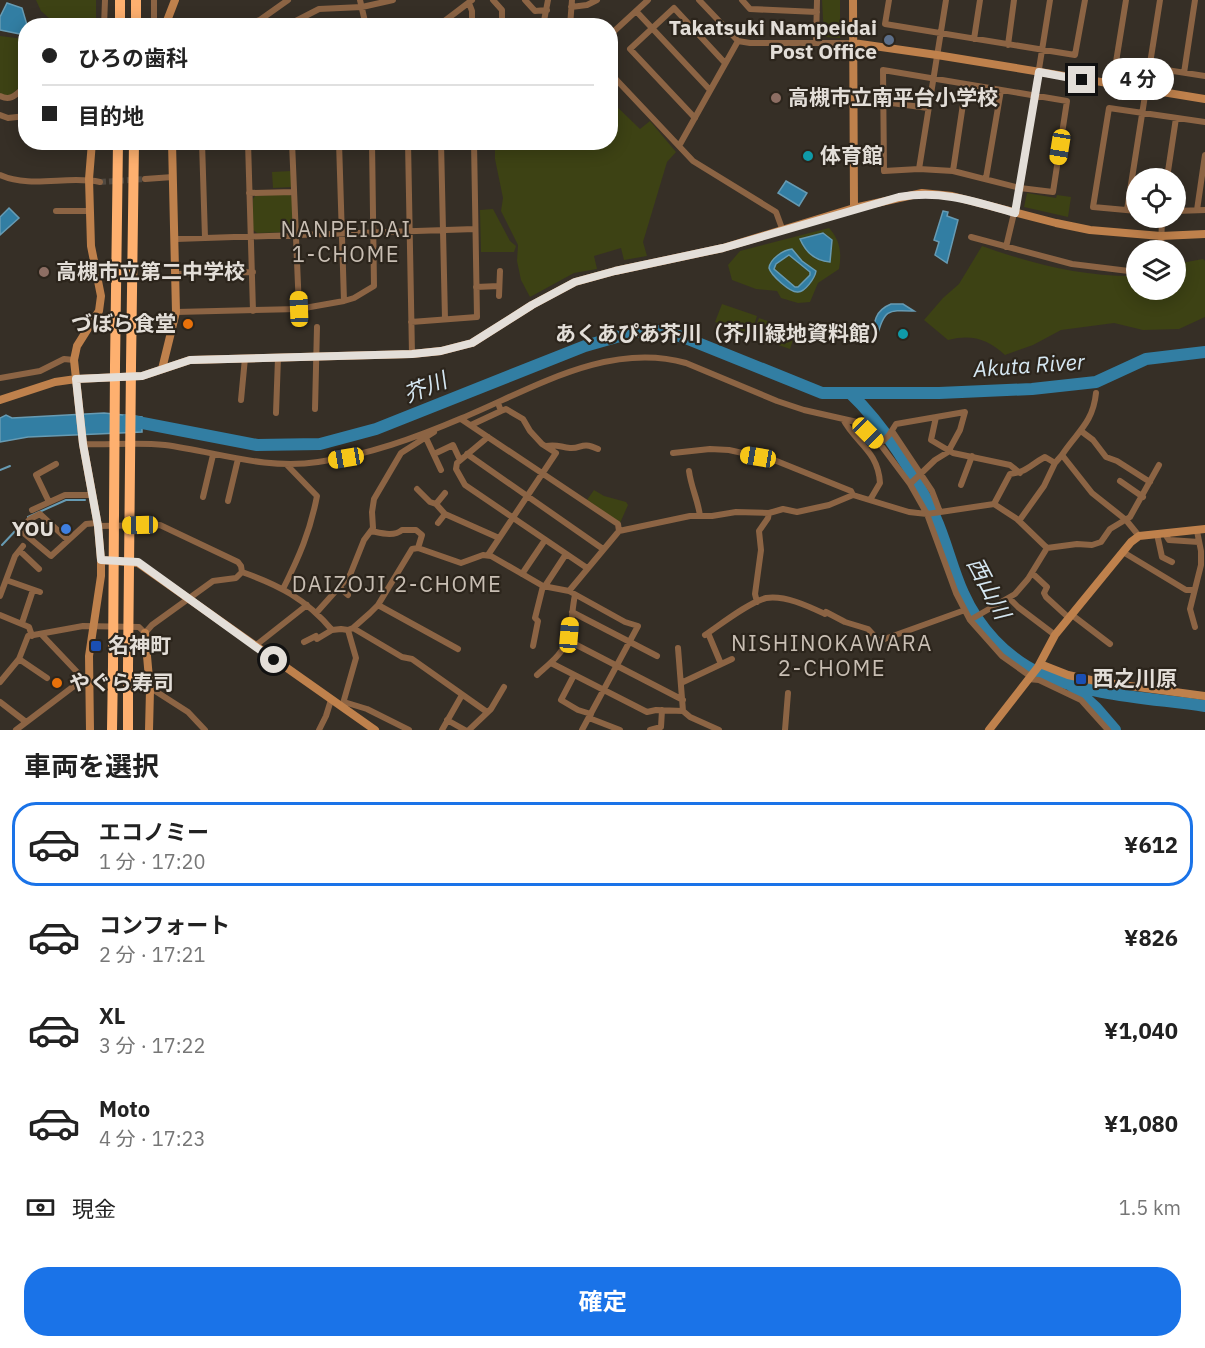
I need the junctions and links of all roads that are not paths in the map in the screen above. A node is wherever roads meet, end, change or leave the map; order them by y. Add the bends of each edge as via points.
1 (105, 0) edge
2 (120, 0) edge
3 (136, 0) edge
4 (154, 0) edge
5 (175, 0) edge
6 (288, 0) edge
7 (393, 0) edge
8 (493, 0) edge
9 (525, 0) edge
10 (548, 0) edge
11 (597, 0) edge
12 (648, 0) edge
13 (699, 0) edge
14 (742, 0) edge
15 (817, 0) edge
16 (853, 0) edge
17 (889, 0) edge
18 (946, 0) edge
19 (980, 0) edge
20 (1014, 0) edge
21 (1050, 0) edge
22 (1085, 0) edge
23 (1126, 0) edge
24 (1160, 0) edge
25 (1195, 0) edge
26 (470, 1) edge
27 (361, 3) edge
28 (572, 3) edge
29 (547, 10) junction
30 (636, 11) junction
31 (817, 12) junction
32 (104, 18) edge
33 (120, 18) edge
34 (136, 18) edge
35 (154, 18) edge
36 (168, 18) edge
37 (263, 18) edge
38 (302, 18) edge
39 (364, 18) edge
40 (447, 18) edge
41 (472, 18) edge
42 (502, 18) edge
43 (545, 18) edge
44 (571, 18) edge
45 (618, 28) edge
46 (652, 29) junction
47 (940, 34) junction
48 (974, 39) junction
49 (738, 41) junction
50 (816, 43) junction
51 (853, 44) junction
52 (1008, 45) junction
53 (1042, 50) junction
54 (937, 55) junction
55 (725, 63) junction
56 (1150, 68) junction
57 (1039, 72) junction
58 (1184, 73) junction
59 (1205, 76) edge
60 (933, 78) junction
61 (618, 82) edge
62 (966, 84) junction
63 (710, 90) junction
64 (1001, 90) junction
65 (1147, 90) junction
66 (18, 93) edge
67 (1036, 95) junction
68 (0, 96) edge
69 (1205, 99) edge
70 (884, 102) junction
71 (928, 108) junction
72 (1143, 113) junction
73 (0, 114) edge
74 (18, 117) edge
75 (695, 118) junction
76 (1176, 118) junction
77 (1205, 122) edge
78 (679, 146) junction
79 (91, 150) edge
80 (118, 150) edge
81 (134, 150) edge
82 (172, 150) edge
83 (202, 150) edge
84 (248, 150) edge
85 (292, 150) edge
86 (339, 150) edge
87 (372, 150) edge
88 (408, 150) edge
89 (441, 150) edge
90 (474, 150) edge
91 (1205, 155) edge
92 (1134, 168) edge
93 (1168, 168) edge
94 (919, 169) junction
95 (953, 171) junction
96 (0, 175) edge
97 (173, 177) junction
98 (986, 178) junction
99 (88, 179) junction
100 (145, 179) tunnel mouth
101 (100, 182) tunnel mouth
102 (1020, 188) junction
103 (294, 192) junction
104 (249, 193) junction
105 (854, 208) junction
106 (1126, 210) edge
107 (1197, 210) junction
108 (1205, 210) edge
109 (56, 211) dead end
110 (90, 211) junction
111 (1186, 211) edge
112 (1015, 213) junction
113 (1161, 228) edge
114 (442, 229) junction
115 (475, 229) junction
116 (783, 231) junction
117 (341, 232) junction
118 (373, 232) junction
119 (409, 232) junction
120 (1205, 234) edge
121 (296, 235) junction
122 (249, 236) junction
123 (1161, 236) junction
124 (971, 237) dead end
125 (205, 238) junction
126 (176, 239) junction
127 (1161, 240) edge
128 (1006, 248) junction
129 (500, 271) dead end
130 (1126, 271) edge
131 (253, 272) junction
132 (176, 274) junction
133 (500, 286) junction
134 (476, 287) junction
135 (499, 296) dead end
136 (344, 301) junction
137 (299, 309) junction
138 (253, 311) junction
139 (177, 312) junction
140 (445, 319) junction
141 (411, 322) junction
142 (317, 327) dead end
143 (412, 354) junction
144 (315, 356) junction
145 (245, 358) junction
146 (278, 358) junction
147 (74, 360) junction
148 (162, 369) junction
149 (0, 378) edge
150 (76, 379) junction
151 (1096, 393) dead end
152 (0, 400) edge
153 (241, 400) dead end
154 (498, 403) junction
155 (315, 409) dead end
156 (501, 411) junction
157 (276, 413) dead end
158 (936, 417) junction
159 (461, 419) junction
160 (843, 419) junction
161 (471, 425) junction
162 (442, 427) junction
163 (1081, 431) junction
164 (891, 433) junction
165 (488, 437) junction
166 (426, 438) junction
167 (83, 442) junction
168 (881, 443) junction
169 (546, 446) junction
170 (598, 449) dead end
171 (948, 452) junction
172 (673, 453) dead end
173 (434, 454) junction
174 (467, 454) junction
175 (213, 455) junction
176 (1062, 455) junction
177 (972, 456) junction
178 (238, 459) junction
179 (460, 460) junction
180 (1055, 463) junction
181 (56, 464) dead end
182 (287, 465) junction
183 (1159, 465) dead end
184 (441, 470) dead end
185 (689, 471) dead end
186 (542, 473) junction
187 (1020, 473) junction
188 (921, 475) junction
189 (1120, 481) dead end
190 (1150, 482) junction
191 (910, 484) junction
192 (961, 485) dead end
193 (417, 489) dead end
194 (445, 493) dead end
195 (92, 495) junction
196 (852, 495) junction
197 (527, 496) junction
198 (203, 497) dead end
199 (1143, 497) junction
200 (870, 500) junction
201 (228, 501) dead end
202 (49, 502) junction
203 (436, 504) junction
204 (994, 504) junction
205 (32, 510) dead end
206 (940, 512) junction
207 (769, 513) junction
208 (928, 513) junction
209 (445, 514) junction
210 (700, 516) junction
211 (513, 517) junction
212 (1126, 520) junction
213 (1019, 521) junction
214 (438, 523) dead end
215 (97, 524) junction
216 (1201, 530) edge
217 (371, 531) junction
218 (619, 531) junction
219 (1161, 534) junction
220 (1139, 536) junction
221 (499, 538) junction
222 (68, 540) junction
223 (546, 540) junction
224 (1201, 544) edge
225 (418, 548) junction
226 (603, 549) junction
227 (1047, 549) junction
228 (1123, 552) junction
229 (566, 554) junction
230 (488, 555) junction
231 (101, 560) junction
232 (1172, 562) dead end
233 (39, 568) dead end
234 (587, 568) junction
235 (242, 572) junction
236 (1032, 573) junction
237 (522, 574) junction
238 (6, 580) junction
239 (544, 586) junction
240 (339, 588) junction
241 (282, 589) junction
242 (1194, 590) junction
243 (572, 593) junction
244 (348, 595) dead end
245 (0, 596) edge
246 (1009, 598) junction
247 (188, 599) junction
248 (757, 602) junction
249 (307, 605) junction
250 (378, 605) junction
251 (964, 610) junction
252 (316, 612) junction
253 (572, 612) junction
254 (0, 615) edge
255 (1070, 616) junction
256 (971, 619) junction
257 (22, 623) junction
258 (94, 626) junction
259 (1195, 627) dead end
260 (351, 629) junction
261 (332, 630) junction
262 (145, 633) junction
263 (1055, 634) junction
264 (42, 635) junction
265 (32, 636) junction
266 (567, 640) junction
267 (304, 642) dead end
268 (630, 642) junction
269 (1110, 644) dead end
270 (255, 646) junction
271 (533, 646) dead end
272 (678, 648) dead end
273 (458, 649) dead end
274 (657, 656) dead end
275 (19, 659) junction
276 (732, 659) dead end
277 (551, 663) junction
278 (721, 664) junction
279 (617, 665) junction
280 (1039, 665) junction
281 (537, 675) dead end
282 (574, 675) junction
283 (47, 678) dead end
284 (1029, 678) junction
285 (0, 682) edge
286 (681, 683) junction
287 (86, 684) junction
288 (149, 687) junction
289 (504, 687) dead end
290 (604, 690) junction
291 (788, 693) dead end
292 (462, 695) junction
293 (1205, 696) edge
294 (331, 700) junction
295 (682, 700) junction
296 (0, 702) edge
297 (343, 705) junction
298 (662, 710) junction
299 (492, 711) junction
300 (683, 711) junction
301 (590, 716) junction
302 (447, 720) junction
303 (26, 722) junction
304 (16, 730) edge
305 (90, 730) edge
306 (112, 730) edge
307 (128, 730) edge
308 (149, 730) edge
309 (204, 730) edge
310 (319, 730) edge
311 (375, 730) edge
312 (409, 730) edge
313 (442, 730) edge
314 (467, 730) edge
315 (582, 730) edge
316 (620, 730) edge
317 (650, 730) edge
318 (716, 730) edge
319 (785, 730) edge
320 (988, 730) edge
321 (1108, 730) edge

1 - 32 street
2 - 33 highway
3 - 34 highway
4 - 35 street
5 - 36 street
6 - 37 street
7 - 27 street
8 - 42 street via 502,10
9 - 29 street via 535,11
10 - 29 street
11 - 28 street via 587,5
12 - 30 street
13 - 49 street
14 - 31 street via 750,9
15 - 31 street
16 - 51 street
17 - 47 street via 885,24
18 - 47 street
19 - 48 street
20 - 52 street
21 - 53 street
22 - 53 street via 1075,56
23 - 56 street via 1116,62
24 - 56 street
25 - 58 street
26 - 40 street
26 - 41 street
27 - 38 street via 319,9
27 - 39 street
28 - 44 street
29 - 43 street
30 - 45 street
30 - 46 street
31 - 50 street
46 - 55 street via 674,8
46 - 63 street
46 - 75 street via 630,49
47 - 48 street
47 - 54 street
48 - 52 street
49 - 50 street
49 - 55 street
50 - 51 street
51 - 54 street
51 - 105 street
52 - 53 street
53 - 57 street
54 - 57 street
54 - 60 street
55 - 63 street
56 - 58 street
56 - 65 street
57 - 65 street
57 - 67 street
58 - 59 street
60 - 62 street
60 - 70 street via 883,70
60 - 71 street
61 - 78 street
62 - 64 street
62 - 95 street
63 - 75 street
64 - 67 street
64 - 98 street
65 - 69 street
65 - 72 street
66 - 68 street via 12,98
67 - 102 street
67 - 102 street via 1068,101 1053,192
70 - 71 street
70 - 94 street via 884,171
71 - 94 street
72 - 76 street
72 - 92 street
72 - 106 street via 1109,108 1107,119 1093,207
73 - 74 street
75 - 78 street
76 - 77 street
76 - 93 street
78 - 116 street via 702,168 776,212
79 - 99 street
80 - 306 highway, bridge
81 - 307 highway, bridge
82 - 97 street
83 - 125 street
84 - 104 street
85 - 103 street
86 - 117 street
87 - 118 street
88 - 119 street
89 - 114 street
90 - 115 street
91 - 107 street
94 - 95 street
95 - 98 street
96 - 99 street via 22,181
97 - 100 street
97 - 126 street
98 - 102 street
99 - 101 street
99 - 110 street
102 - 112 street
103 - 104 street
103 - 121 street
104 - 122 street
105 - 112 street via 921,193 952,196
105 - 116 street
107 - 108 street
107 - 111 street
109 - 110 street
110 - 147 street via 91,246 101,296 99,311 77,346
112 - 123 street via 1090,230
112 - 128 street
113 - 123 street
114 - 115 street
114 - 119 street
114 - 140 street
115 - 134 street
116 - 143 street via 575,282 472,343
117 - 118 street
117 - 121 street
117 - 136 street
118 - 119 street
118 - 136 street via 374,286
119 - 141 street
120 - 123 street
121 - 122 street
121 - 137 street
122 - 125 street
122 - 131 street
123 - 127 street
124 - 128 street
125 - 126 street
126 - 132 street
128 - 130 street via 1072,264
129 - 133 street
131 - 132 street
131 - 138 street
132 - 139 street
133 - 134 street
133 - 135 street
134 - 140 street via 477,317
136 - 137 street
137 - 138 street
138 - 139 street
139 - 148 street
140 - 141 street
141 - 143 street
142 - 144 street
143 - 144 street
144 - 146 street
144 - 155 street
145 - 146 street
145 - 148 street via 190,360
145 - 153 street
146 - 157 street
147 - 149 street via 64,359 40,371
147 - 150 street
148 - 150 street via 142,376
150 - 152 street
150 - 167 street
151 - 163 street via 1093,411
154 - 156 street
154 - 159 street
154 - 160 street via 584,367 629,357 653,357 686,363 777,401
156 - 161 street
156 - 169 street via 506,409 523,419
158 - 164 street via 896,424
158 - 171 street via 930,440
158 - 171 street via 965,412
159 - 161 street
159 - 162 street
160 - 168 street via 857,422
160 - 200 street via 870,453 879,473 880,483
161 - 165 street
162 - 166 street
162 - 182 street via 346,458
163 - 176 street
163 - 190 street via 1106,457
164 - 168 street
164 - 188 street
165 - 174 street
165 - 186 street
166 - 173 street
166 - 217 street via 401,453 374,500
167 - 175 street via 165,445
167 - 195 street
168 - 191 street
169 - 170 street via 570,448 584,444
169 - 186 street via 556,453
171 - 177 street
171 - 188 street
172 - 196 street via 729,450 774,460 849,490
173 - 179 street via 453,445
173 - 184 street
174 - 179 street
174 - 197 street
175 - 178 street
175 - 198 street
176 - 180 street
176 - 212 street via 1092,493
177 - 187 street via 1010,465
177 - 192 street
178 - 182 street
178 - 201 street
179 - 211 street via 456,469 465,485
180 - 187 street via 1045,457
180 - 213 street
181 - 202 street via 36,475
182 - 241 street via 316,496 304,546
183 - 190 street
185 - 210 street
186 - 197 street
186 - 218 street via 618,524
187 - 204 street via 1010,474
188 - 191 street
188 - 206 street
189 - 199 street
190 - 199 street
191 - 208 street
193 - 203 street
194 - 203 street
195 - 202 street via 65,495
195 - 215 street
196 - 200 street
196 - 207 street via 797,512 783,509
197 - 211 street
197 - 226 street
199 - 212 street
200 - 208 street via 909,512
202 - 205 street
203 - 209 street
204 - 206 street
204 - 213 street
206 - 208 street
207 - 210 street
207 - 248 street via 759,531
208 - 251 street
209 - 214 street
209 - 221 street
210 - 218 street
211 - 221 street
211 - 223 street
212 - 220 street
212 - 227 street via 1110,529 1097,544
213 - 227 street
215 - 222 street via 86,524
215 - 231 street
215 - 235 street via 160,525 238,562
216 - 219 street
216 - 224 street
217 - 225 street via 394,534 416,530 422,535
217 - 240 street via 350,575
218 - 226 street
219 - 220 street
219 - 224 street via 1169,540
219 - 232 street via 1162,557
220 - 228 street
221 - 230 street
222 - 222 street via 40,514 20,530 51,556
223 - 229 street
223 - 237 street
224 - 242 street via 1201,565
225 - 230 street via 461,563
225 - 250 street via 412,549
226 - 234 street
227 - 236 street
228 - 242 street via 1186,590
228 - 255 street
229 - 234 street
229 - 239 street
230 - 237 street
231 - 247 street via 138,562
231 - 258 street
233 - 238 street via 22,548
234 - 243 street
235 - 241 street
235 - 247 street via 236,578 215,580
236 - 246 street
236 - 255 street via 1047,587 1046,597
237 - 239 street
238 - 245 street
238 - 257 street via 37,591
239 - 243 street
239 - 271 street via 535,618 538,621
240 - 244 street
240 - 252 street
241 - 249 street
242 - 259 street via 1190,609
243 - 253 street
243 - 268 street via 638,626
246 - 256 street
246 - 263 street
247 - 262 street
247 - 270 street
248 - 251 street via 780,598 806,605 868,629 879,641
248 - 278 street via 706,634
249 - 252 street
249 - 270 street
250 - 260 street
250 - 273 street
251 - 256 street
252 - 261 street
253 - 266 street
253 - 268 street
254 - 257 street
255 - 263 street
255 - 269 street
256 - 284 street via 1002,656
257 - 265 street via 29,627
258 - 262 street via 139,627
258 - 264 street
258 - 287 street
260 - 261 street
260 - 292 street via 411,659
260 - 297 street via 356,658
261 - 267 street
262 - 288 street
263 - 280 street
264 - 265 street
264 - 287 street
265 - 275 street via 28,636
266 - 277 street
266 - 279 street
268 - 274 street
268 - 279 street
270 - 294 street
272 - 286 street
275 - 283 street
275 - 285 street
276 - 278 street
277 - 281 street
277 - 282 street
278 - 286 street
279 - 290 street
279 - 295 street
280 - 284 street
280 - 293 street via 1100,682
282 - 290 street
282 - 301 street via 561,700
284 - 320 street
284 - 321 street via 1081,700
286 - 295 street
287 - 303 street via 78,683
287 - 305 street
288 - 308 street
288 - 309 street via 188,712
289 - 299 street
290 - 298 street via 647,712
290 - 301 street
291 - 319 street
292 - 299 street
292 - 302 street
294 - 297 street
294 - 310 street
295 - 300 street
296 - 303 street
297 - 311 street
297 - 312 street via 367,709
298 - 300 street
298 - 317 street via 661,727
299 - 314 street
300 - 318 street
301 - 315 street
301 - 316 street
302 - 313 street
302 - 314 street
303 - 304 street

